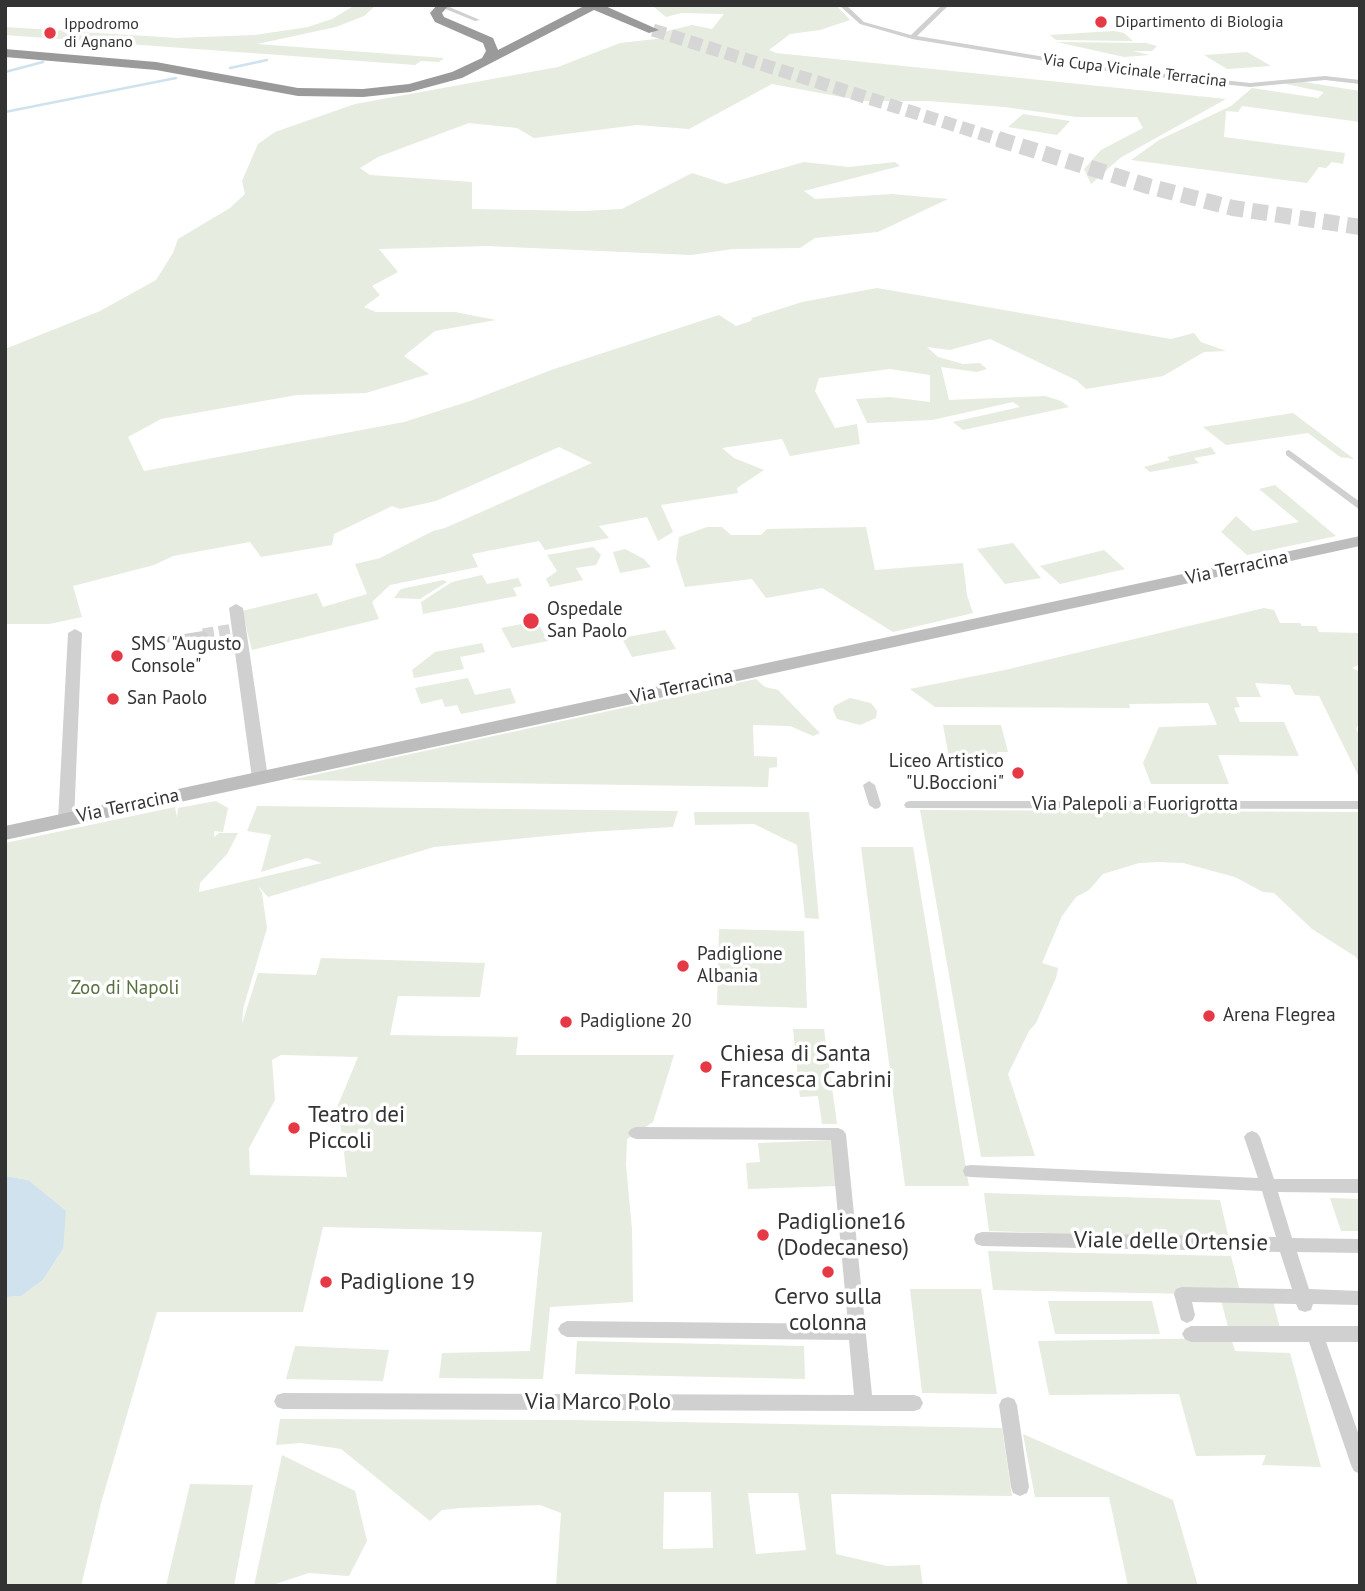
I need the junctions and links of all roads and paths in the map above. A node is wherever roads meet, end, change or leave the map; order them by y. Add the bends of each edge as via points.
1 (620, 5) edge
2 (842, 5) edge
3 (946, 5) edge
4 (440, 8) edge
5 (592, 8) edge
6 (477, 20) dead end
7 (912, 37) junction
8 (5, 53) edge
9 (487, 60) junction
10 (1360, 82) edge
11 (1289, 453) dead end
12 (1360, 507) edge
13 (1360, 541) edge
14 (236, 608) dead end
15 (75, 633) dead end
16 (203, 634) tunnel mouth
17 (159, 641) dead end
18 (260, 778) junction
19 (869, 785) dead end
20 (875, 805) dead end
21 (910, 805) dead end
22 (1360, 805) edge
23 (66, 820) junction
24 (5, 833) edge
25 (636, 1133) dead end
26 (1252, 1137) dead end
27 (971, 1171) dead end
28 (1268, 1185) junction
29 (1360, 1185) edge
30 (982, 1239) dead end
31 (1285, 1244) junction
32 (1360, 1246) edge
33 (1360, 1298) edge
34 (1309, 1316) junction
35 (567, 1329) dead end
36 (857, 1332) junction
37 (1360, 1334) edge
38 (283, 1401) dead end
39 (864, 1403) junction
40 (914, 1403) dead end
41 (1008, 1405) dead end
42 (1360, 1465) edge
43 (1020, 1487) dead end

1 - 5 highway via 656,25
2 - 7 street, Via Cupa Vicinale Terracina via 862,23
3 - 7 street
4 - 6 street
4 - 9 highway via 489,41 492,51
5 - 9 highway
7 - 10 street, Via Cupa Vicinale Terracina via 1188,80 1250,85 1325,78
8 - 9 highway via 142,64 278,89 334,94 410,88 457,75
11 - 12 street
13 - 18 main road, Via Terracina
14 - 18 street
15 - 23 street
16 - 17 street
18 - 23 main road, Via Terracina
19 - 20 street
21 - 22 street, Via Palepoli a Fuorigrotta
23 - 24 main road, Via Terracina
25 - 36 street via 838,1134
26 - 28 street
27 - 28 street
28 - 29 street
28 - 31 street
30 - 31 street, Viale delle Ortensie
31 - 32 street, Viale delle Ortensie
31 - 34 street
33 - 34 street
34 - 34 street via 1188,1318 1182,1294
34 - 37 street
34 - 42 street
35 - 36 street
36 - 39 street
38 - 39 street, Via Marco Polo
39 - 40 street, Via Marco Polo
41 - 43 street

